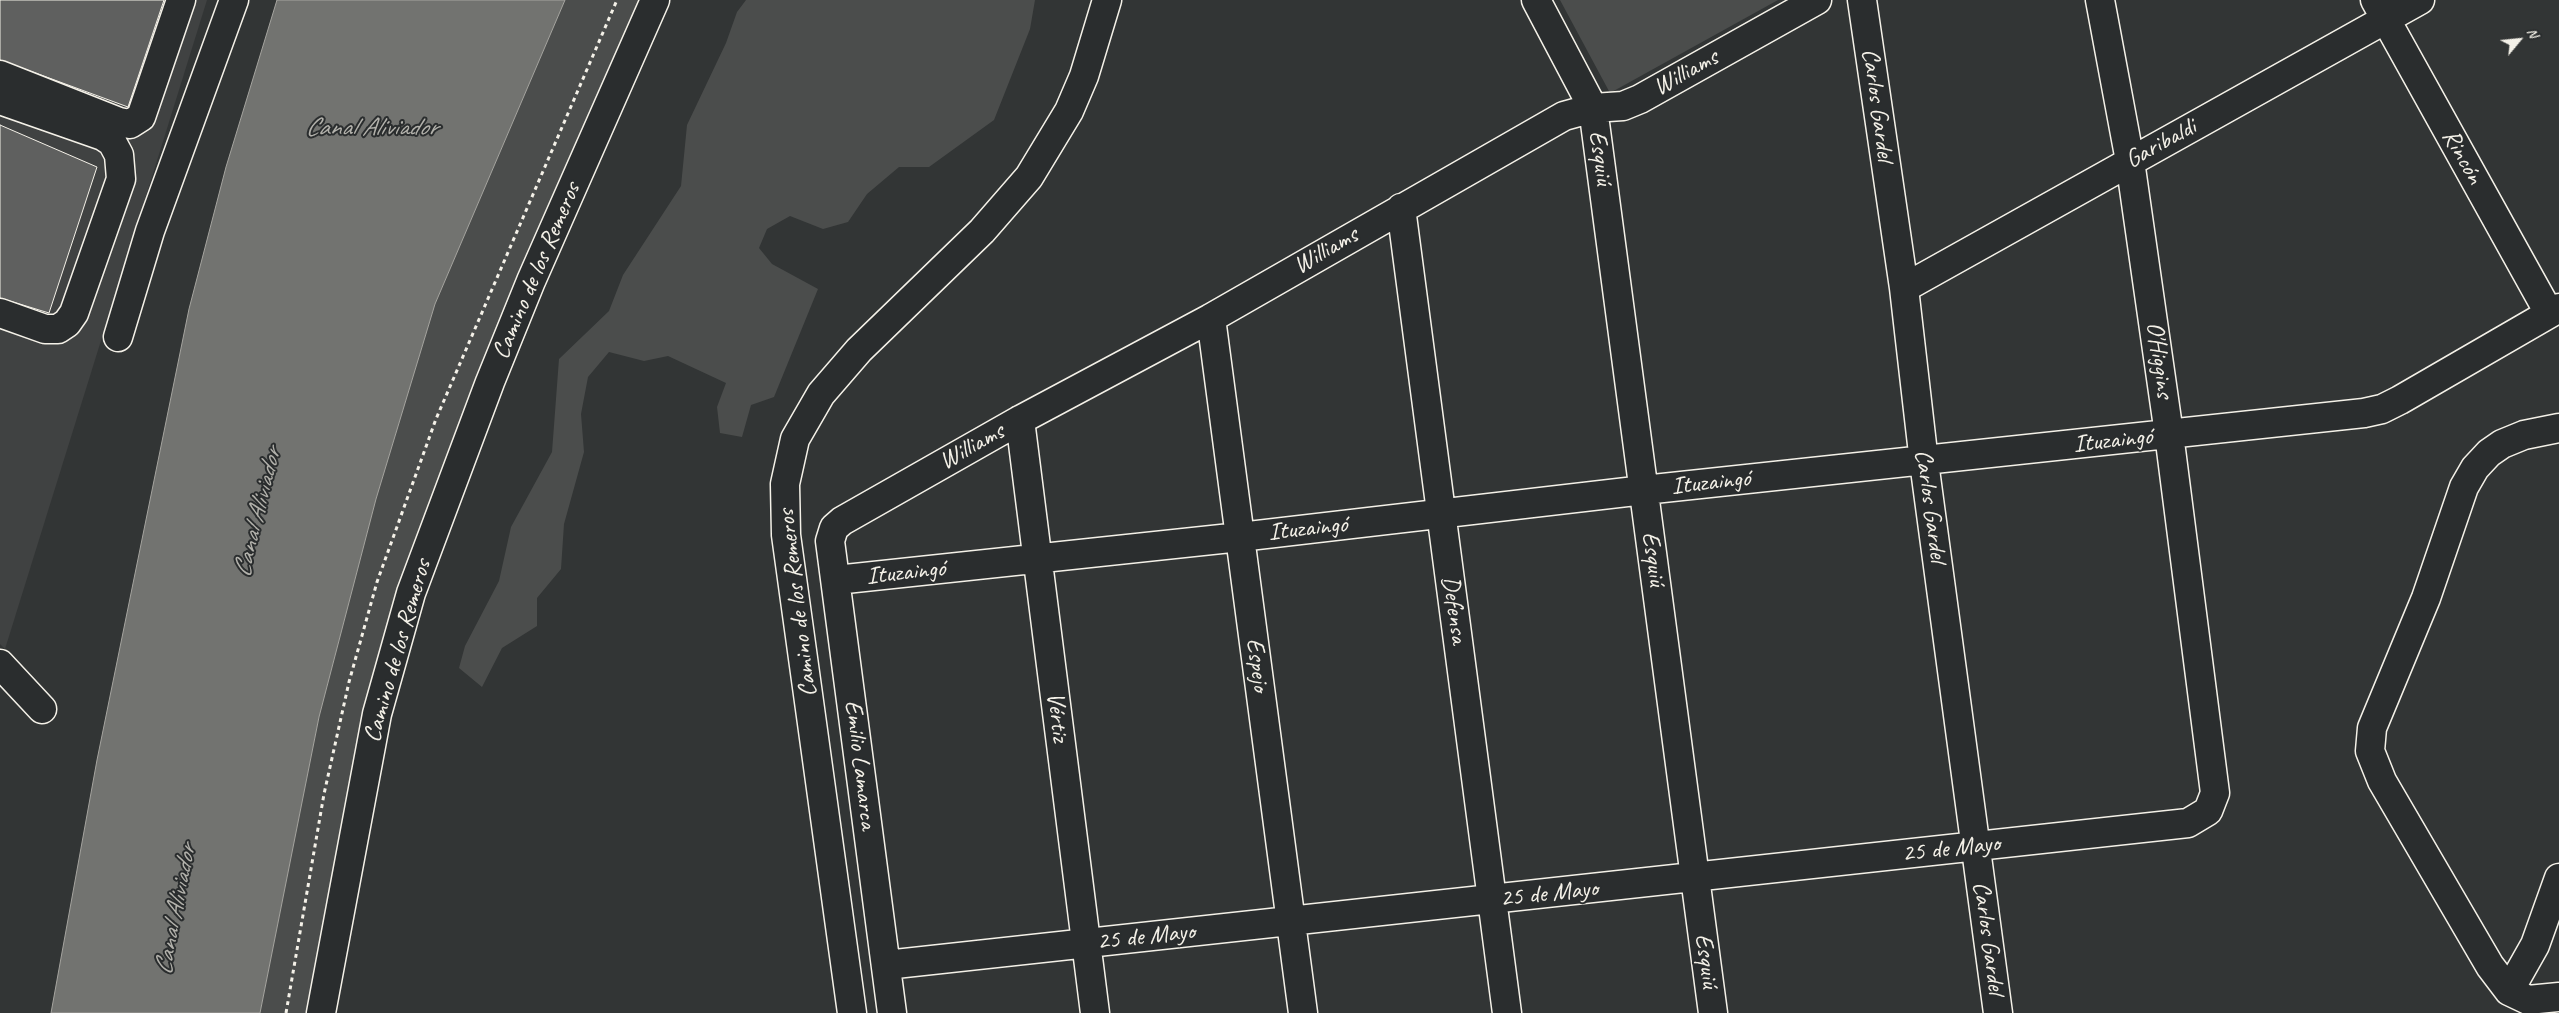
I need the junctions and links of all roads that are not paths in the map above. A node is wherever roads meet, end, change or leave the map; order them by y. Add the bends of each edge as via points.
1 (181, 0) edge
2 (234, 0) edge
3 (655, 0) edge
4 (1107, 0) edge
5 (1536, 0) edge
6 (1817, 0) edge
7 (1862, 0) edge
8 (2100, 0) edge
9 (2420, 0) edge
10 (2380, 10) edge
11 (0, 76) edge
12 (0, 100) edge
13 (1593, 108) junction
14 (2130, 161) junction
15 (1400, 208) junction
16 (1904, 288) junction
17 (2554, 310) edge
18 (0, 313) edge
19 (1212, 318) junction
20 (118, 336) dead end
21 (1020, 420) junction
22 (2559, 428) edge
23 (2169, 434) junction
24 (1924, 462) junction
25 (1644, 490) junction
26 (1441, 514) junction
27 (842, 521) joint
28 (1240, 537) junction
29 (1037, 559) junction
30 (836, 580) junction
31 (0, 664) edge
32 (42, 709) dead end
33 (2208, 811) joint
34 (1976, 847) junction
35 (1695, 878) junction
36 (2559, 878) edge
37 (1492, 900) junction
38 (1291, 922) junction
39 (1086, 944) junction
40 (886, 965) junction
41 (2509, 990) junction
42 (2559, 997) edge
43 (321, 1013) edge
44 (852, 1013) edge
45 (892, 1013) edge
46 (1095, 1013) edge
47 (1303, 1013) edge
48 (1507, 1013) edge
49 (1713, 1013) edge
50 (1998, 1013) edge

1 - 11 street via 141,117 130,124
2 - 20 street via 150,231
3 - 43 street, Camino de los Remeros via 493,373 411,593 377,714
4 - 44 street, Camino de los Remeros via 1073,103 1029,177 982,231 853,358 821,394 795,439 785,484 786,535
5 - 13 street, Esquiú
6 - 13 street, Williams via 1640,99 1622,106
7 - 16 street, Carlos Gardel
8 - 14 street, O'Higgins
9 - 10 street, Garibaldi
10 - 14 street, Garibaldi
10 - 17 street, Rincón
12 - 18 street via 103,136 112,142 119,155 122,179 74,313 67,323 58,329 45,330
13 - 15 street, Williams via 1564,116
13 - 25 street, Esquiú
14 - 16 street, Garibaldi
14 - 23 street, O'Higgins
15 - 19 street, Williams
15 - 26 street, Defensa
16 - 24 street, Carlos Gardel
17 - 23 street, Ituzaingó via 2382,409
19 - 21 street, Williams
19 - 28 street, Espejo
21 - 27 street, Williams
21 - 29 street, Vértiz
22 - 41 street via 2524,435 2502,444 2488,453 2475,468 2464,487 2426,598 2379,708 2371,736 2370,751 2382,781 2490,966
23 - 24 street, Ituzaingó
23 - 33 street, O'Higgins via 2215,793
24 - 25 street, Ituzaingó
24 - 34 street, Carlos Gardel
25 - 26 street, Ituzaingó
25 - 35 street, Esquiú
26 - 28 street, Ituzaingó
26 - 37 street, Defensa
27 - 30 street, Emilio Lamarca via 834,528 830,541
28 - 29 street, Ituzaingó
28 - 38 street, Espejo
29 - 30 street, Ituzaingó
29 - 39 street, Vértiz
30 - 40 street, Emilio Lamarca
31 - 32 street
33 - 34 street, 25 de Mayo via 2188,823
34 - 35 street, 25 de Mayo
34 - 50 street, Carlos Gardel
35 - 37 street, 25 de Mayo
35 - 49 street, Esquiú
36 - 41 street via 2535,945
37 - 38 street, 25 de Mayo
37 - 48 street, Defensa
38 - 39 street, 25 de Mayo
38 - 47 street, Espejo
39 - 40 street, 25 de Mayo
39 - 46 street, Vértiz
40 - 45 street, Emilio Lamarca
41 - 42 street via 2528,1000

